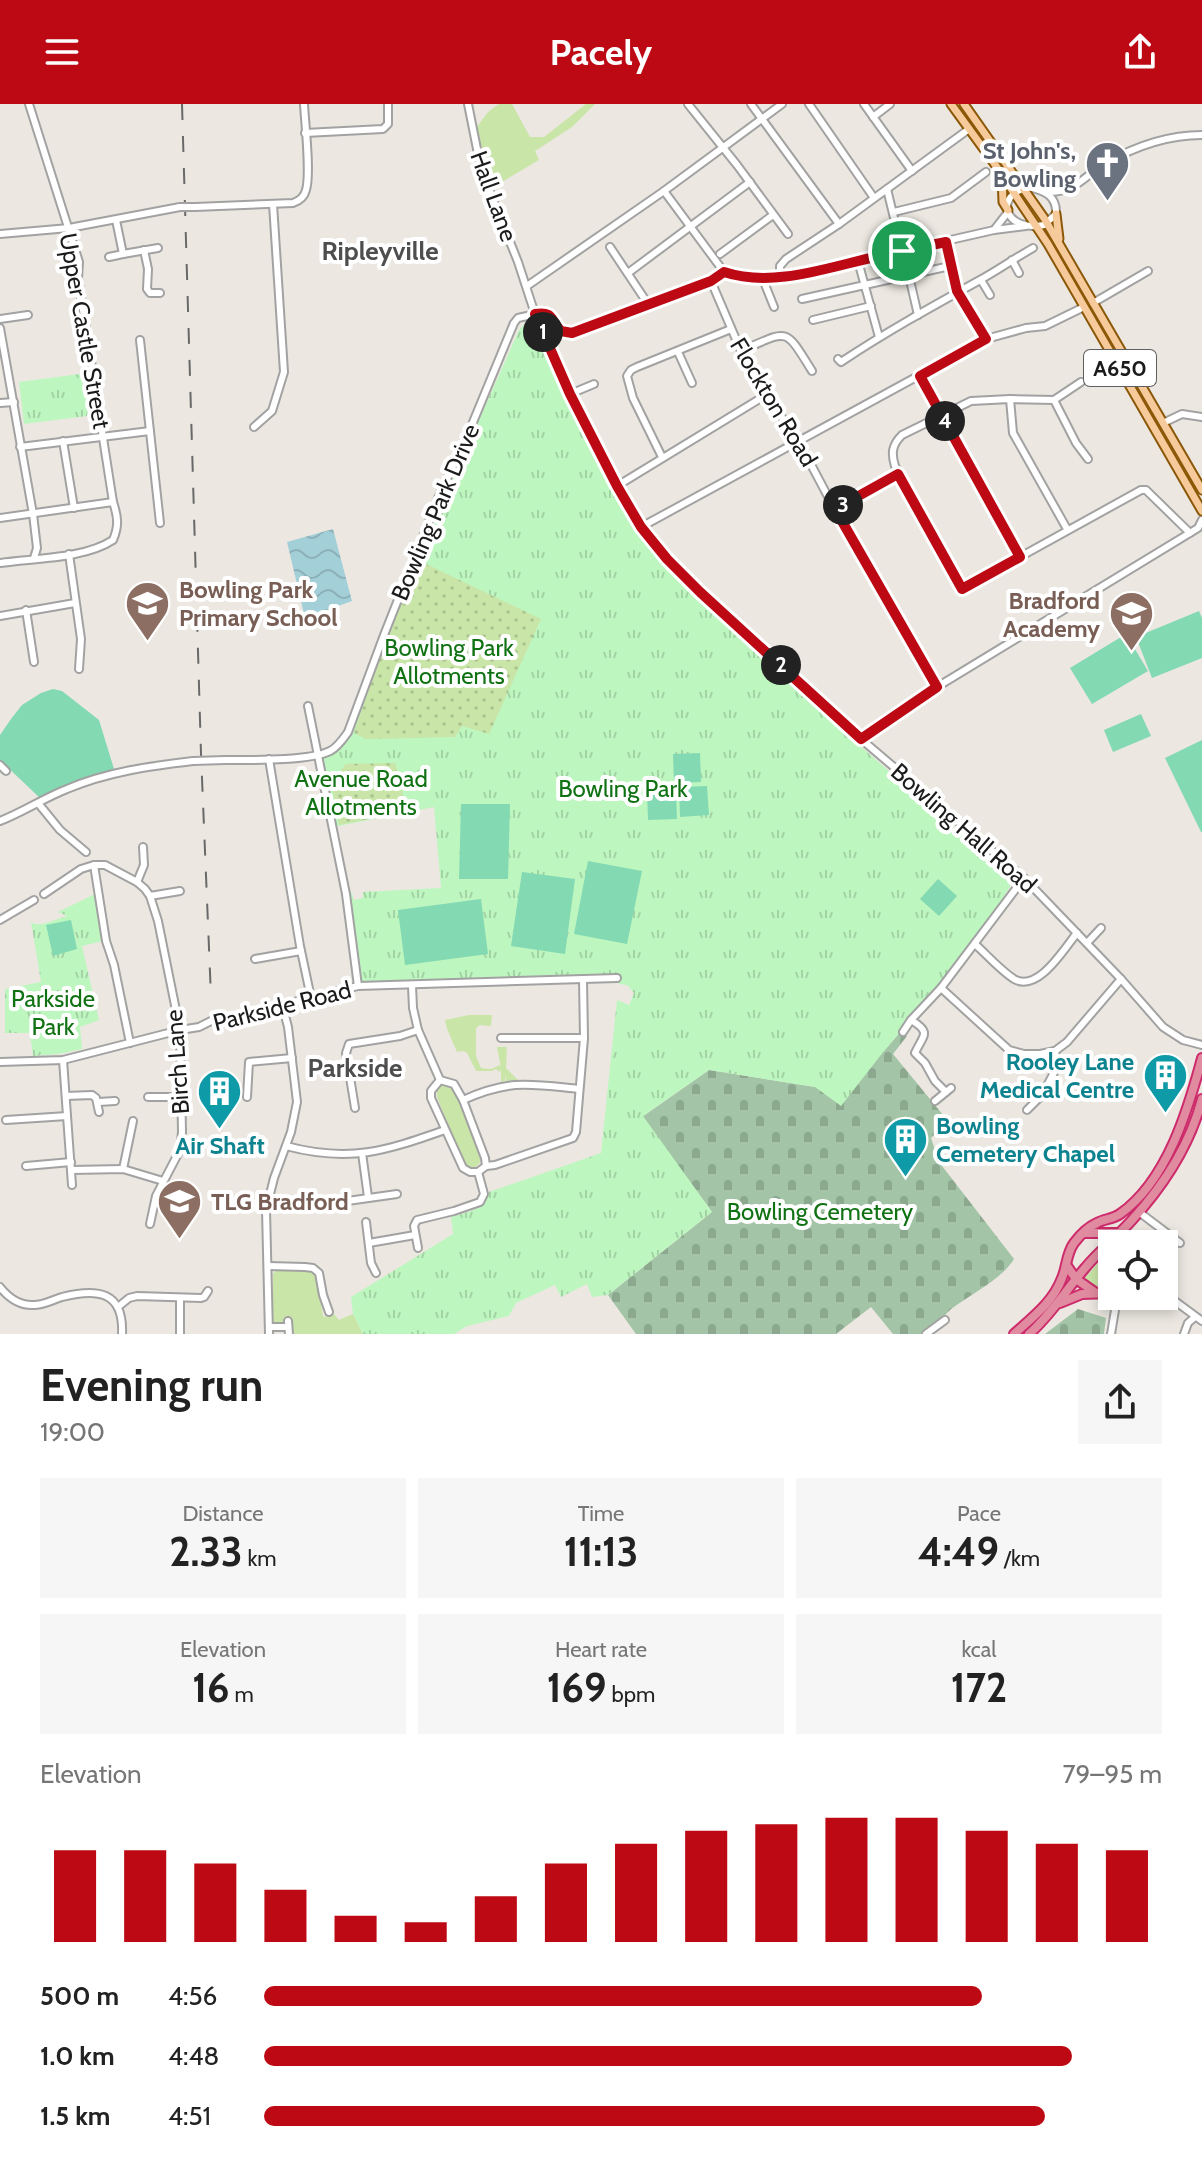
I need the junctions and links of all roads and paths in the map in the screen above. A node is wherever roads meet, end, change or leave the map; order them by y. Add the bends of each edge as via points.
1 (29, 104) edge
2 (304, 104) edge
3 (388, 104) edge
4 (468, 104) edge
5 (688, 104) edge
6 (751, 104) edge
7 (782, 104) edge
8 (809, 104) edge
9 (864, 104) edge
10 (890, 104) edge
11 (951, 104) edge
12 (964, 104) edge
13 (873, 117) junction
14 (761, 119) junction
15 (969, 129) junction
16 (305, 133) junction
17 (1202, 135) edge
18 (723, 147) junction
19 (912, 171) junction
20 (986, 172) dead end
21 (1002, 175) junction
22 (750, 182) junction
23 (1024, 188) junction
24 (887, 189) junction
25 (664, 191) junction
26 (1065, 191) junction
27 (1045, 192) junction
28 (1014, 193) junction
29 (874, 198) junction
30 (273, 204) junction
31 (1008, 211) junction
32 (894, 212) junction
33 (1057, 212) junction
34 (773, 215) junction
35 (116, 220) junction
36 (1047, 223) junction
37 (839, 224) junction
38 (1026, 226) junction
39 (1037, 226) junction
40 (691, 227) junction
41 (69, 228) junction
42 (994, 230) junction
43 (0, 234) edge
44 (788, 234) dead end
45 (946, 242) junction
46 (1061, 246) junction
47 (610, 247) dead end
48 (158, 248) dead end
49 (1033, 248) dead end
50 (144, 250) junction
51 (902, 251) junction
52 (123, 254) junction
53 (720, 254) dead end
54 (109, 257) dead end
55 (1012, 260) junction
56 (858, 261) junction
57 (950, 266) junction
58 (1148, 271) dead end
59 (724, 272) junction
60 (628, 273) junction
61 (1019, 273) dead end
62 (909, 276) junction
63 (762, 277) junction
64 (780, 277) junction
65 (981, 280) junction
66 (711, 281) junction
67 (865, 285) junction
68 (527, 286) junction
69 (957, 291) junction
70 (160, 293) dead end
71 (990, 295) dead end
72 (802, 299) dead end
73 (1093, 303) junction
74 (648, 304) junction
75 (871, 306) junction
76 (774, 307) dead end
77 (1084, 307) junction
78 (535, 314) junction
79 (28, 315) dead end
80 (918, 315) junction
81 (1021, 317) dead end
82 (0, 319) edge
83 (813, 320) dead end
84 (0, 328) edge
85 (1026, 328) junction
86 (731, 329) junction
87 (879, 337) junction
88 (986, 339) junction
89 (140, 340) dead end
90 (741, 351) junction
91 (678, 352) junction
92 (838, 359) dead end
93 (812, 371) dead end
94 (920, 376) junction
95 (1081, 382) dead end
96 (692, 383) dead end
97 (594, 384) dead end
98 (570, 394) junction
99 (766, 395) junction
100 (1010, 399) junction
101 (1054, 400) junction
102 (14, 402) junction
103 (0, 403) edge
104 (941, 414) junction
105 (1202, 417) edge
106 (1163, 423) junction
107 (254, 427) dead end
108 (150, 431) junction
109 (103, 436) junction
110 (798, 440) junction
111 (63, 441) junction
112 (20, 447) junction
113 (662, 457) junction
114 (1088, 459) dead end
115 (898, 474) junction
116 (617, 486) junction
117 (1202, 490) edge
118 (113, 502) junction
119 (74, 508) junction
120 (835, 509) junction
121 (1202, 511) edge
122 (33, 514) junction
123 (0, 518) edge
124 (160, 523) dead end
125 (1201, 525) edge
126 (641, 527) junction
127 (1067, 529) junction
128 (1190, 533) junction
129 (69, 554) junction
130 (1020, 557) junction
131 (34, 558) junction
132 (0, 563) edge
133 (75, 603) junction
134 (26, 610) junction
135 (0, 616) edge
136 (34, 662) dead end
137 (79, 669) dead end
138 (937, 687) junction
139 (308, 706) dead end
140 (861, 739) junction
141 (317, 754) junction
142 (269, 759) junction
143 (38, 803) junction
144 (0, 821) edge
145 (143, 847) dead end
146 (86, 852) dead end
147 (94, 865) junction
148 (1024, 878) junction
149 (137, 882) junction
150 (180, 891) dead end
151 (44, 894) dead end
152 (150, 896) junction
153 (34, 900) dead end
154 (0, 920) edge
155 (1101, 928) dead end
156 (1077, 933) junction
157 (1087, 943) junction
158 (975, 944) junction
159 (301, 951) junction
160 (255, 959) dead end
161 (617, 978) dead end
162 (583, 979) junction
163 (1121, 979) junction
164 (358, 986) junction
165 (412, 986) junction
166 (941, 988) junction
167 (311, 998) junction
168 (282, 1004) junction
169 (911, 1020) junction
170 (180, 1030) junction
171 (418, 1030) junction
172 (903, 1032) dead end
173 (501, 1038) dead end
174 (584, 1038) junction
175 (130, 1043) junction
176 (1202, 1045) edge
177 (1055, 1051) junction
178 (292, 1058) junction
179 (1202, 1058) edge
180 (63, 1060) junction
181 (0, 1062) edge
182 (440, 1080) junction
183 (579, 1089) junction
184 (66, 1096) junction
185 (148, 1097) dead end
186 (181, 1097) junction
187 (247, 1097) dead end
188 (1202, 1099) edge
189 (115, 1100) dead end
190 (463, 1100) junction
191 (935, 1101) dead end
192 (98, 1102) junction
193 (355, 1108) dead end
194 (1201, 1109) edge
195 (1026, 1111) dead end
196 (99, 1112) dead end
197 (67, 1116) junction
198 (6, 1120) dead end
199 (131, 1126) dead end
200 (445, 1130) junction
201 (286, 1146) junction
202 (362, 1153) junction
203 (26, 1166) dead end
204 (71, 1166) junction
205 (486, 1166) junction
206 (123, 1169) junction
207 (478, 1172) junction
208 (163, 1181) junction
209 (72, 1185) dead end
210 (397, 1194) dead end
211 (368, 1197) junction
212 (319, 1205) dead end
213 (1139, 1212) junction
214 (366, 1222) dead end
215 (150, 1224) dead end
216 (1121, 1230) edge
217 (1098, 1232) edge
218 (1083, 1233) junction
219 (369, 1243) junction
220 (1180, 1243) dead end
221 (1098, 1254) edge
222 (268, 1266) junction
223 (1067, 1266) junction
224 (376, 1273) dead end
225 (1076, 1279) junction
226 (0, 1287) edge
227 (208, 1291) dead end
228 (1097, 1294) joint
229 (180, 1298) junction
230 (1178, 1304) edge
231 (1056, 1306) junction
232 (118, 1307) junction
233 (1115, 1310) edge
234 (329, 1312) dead end
235 (1198, 1319) edge
236 (945, 1320) dead end
237 (289, 1327) edge
238 (269, 1330) edge
239 (122, 1334) edge
240 (180, 1334) edge
241 (926, 1334) edge
242 (1014, 1334) edge
243 (1029, 1334) edge
244 (1111, 1334) edge
245 (1184, 1334) edge

1 - 41 street, Upper Castle Street
2 - 16 street
3 - 16 street via 383,129
4 - 68 street, Hall Lane via 481,169
5 - 18 street
6 - 14 street
7 - 14 street
8 - 29 street
9 - 13 street
10 - 13 street
11 - 15 main road, A650
12 - 23 main road, A650
13 - 19 street
14 - 18 street
14 - 37 street
15 - 19 street
15 - 21 main road, A650
16 - 30 street via 307,190 301,200
17 - 26 street via 1143,144
18 - 22 street
18 - 25 street
19 - 24 street
20 - 32 street via 951,198
21 - 28 main road, A650
21 - 31 main road
22 - 34 street
22 - 40 street
23 - 27 street
23 - 28 street
23 - 36 main road, A650
24 - 29 street
24 - 32 street
25 - 40 street
25 - 68 street
26 - 27 street
26 - 33 street
27 - 33 street
28 - 31 street
28 - 39 main road, A650
29 - 37 street
30 - 35 street, bridge via 180,207
30 - 107 street via 284,372 272,411
31 - 38 street
31 - 42 street
32 - 51 street
33 - 36 street
33 - 46 main road
34 - 44 street
34 - 53 street
35 - 41 street
35 - 52 street
36 - 39 street
36 - 46 main road, A650
37 - 64 street via 786,259
38 - 39 street
38 - 42 street
39 - 77 main road, A650
40 - 59 street
40 - 60 street
41 - 43 street
41 - 109 street, Upper Castle Street via 79,262
42 - 45 street
45 - 51 street
45 - 57 street
46 - 73 main road, A650
47 - 60 street
48 - 50 street
49 - 55 street
50 - 52 street
50 - 70 street via 147,289
51 - 56 street
52 - 54 street
55 - 61 street
55 - 65 street
56 - 64 street
56 - 67 street
57 - 62 street
57 - 69 street
58 - 73 street
59 - 63 street
59 - 66 street
60 - 74 street
62 - 67 street
62 - 80 street
63 - 64 street
63 - 76 street
65 - 69 street
65 - 71 street
66 - 74 street
66 - 86 street, Flockton Road
67 - 72 street
67 - 75 street
68 - 78 street, Bowling Hall Road
69 - 80 street
69 - 88 street
73 - 106 main road, A650
74 - 78 street via 572,333 561,331 545,312
75 - 83 street
75 - 87 street
77 - 85 street via 1045,326
77 - 121 main road, A650
78 - 98 street, Bowling Hall Road
78 - 141 street, Bowling Park Drive via 514,323 439,496 348,732 329,752
79 - 82 street
80 - 87 street
81 - 85 street
84 - 102 street
85 - 88 street
86 - 90 street, Flockton Road
86 - 91 street
87 - 92 street via 841,362
88 - 94 street
89 - 108 street
90 - 93 street via 774,336 788,336
90 - 99 street, Flockton Road
91 - 96 street
91 - 113 street via 627,376
94 - 104 street
94 - 110 street
95 - 101 street
97 - 98 street
98 - 116 street, Bowling Hall Road
99 - 110 street, Flockton Road
99 - 113 street
100 - 101 street
100 - 104 street via 971,401
100 - 127 street via 1013,433
101 - 114 street
102 - 103 street
102 - 112 street
104 - 115 street via 895,441 892,456
104 - 130 street
105 - 106 street via 1182,414
106 - 117 main road, A650
108 - 109 street
108 - 124 street
109 - 111 street
109 - 118 street, Upper Castle Street
110 - 120 street, Flockton Road
110 - 126 street
111 - 112 street
111 - 119 street
112 - 122 street
113 - 116 street
115 - 120 street
115 - 130 street via 962,589
116 - 126 street, Bowling Hall Road
118 - 119 street
118 - 129 street, Upper Castle Street via 113,540
119 - 122 street
120 - 138 street, Flockton Road
122 - 123 street
122 - 131 street
125 - 128 street
126 - 140 street, Bowling Hall Road via 700,592
127 - 128 street via 1146,490
127 - 130 street
128 - 138 street
129 - 131 street
129 - 133 street
131 - 132 street
133 - 134 street
133 - 137 street
134 - 135 street
134 - 136 street
138 - 140 street
139 - 141 street
140 - 148 street, Bowling Hall Road
141 - 142 street
141 - 164 street via 346,894
142 - 143 street, bridge via 193,761 117,772
142 - 159 street
143 - 144 street
143 - 146 street
145 - 149 street via 144,865
147 - 149 street, Birch Lane via 105,865
147 - 151 street
147 - 175 street
148 - 156 street, Bowling Hall Road
148 - 158 street
149 - 152 street, Birch Lane
150 - 152 street
152 - 170 street, Birch Lane
153 - 154 street
155 - 157 street
156 - 157 street, Bowling Hall Road
156 - 158 street via 1042,976 1029,982 1016,980
157 - 163 street, Bowling Hall Road
158 - 166 street
159 - 160 street
159 - 167 street
161 - 162 street, Parkside Road
162 - 165 street, Parkside Road
162 - 174 street
163 - 176 street, Bowling Hall Road via 1163,1027
163 - 177 street
164 - 165 street, Parkside Road
164 - 167 street, Parkside Road
165 - 171 street
166 - 169 street
166 - 177 street via 1009,1050
167 - 168 street, Parkside Road
168 - 170 street, Parkside Road
168 - 178 street
169 - 172 street
169 - 191 street via 924,1033 915,1053 935,1081 949,1090
170 - 175 street, Parkside Road
170 - 186 street, Birch Lane
171 - 182 street
171 - 193 street via 349,1044
173 - 174 street
174 - 183 street
175 - 180 street, Parkside Road
177 - 195 street via 1057,1067
178 - 187 street via 249,1062
178 - 201 street via 297,1102
179 - 218 highway via 1184,1123 1153,1178 1119,1215
180 - 181 street, Parkside Road
180 - 184 street
182 - 190 street via 454,1084
182 - 200 street via 431,1098
183 - 190 street via 521,1083
183 - 205 street via 573,1138
184 - 192 street via 92,1095
184 - 197 street
185 - 186 street
186 - 208 street, Birch Lane via 180,1150
188 - 194 highway
189 - 192 street
190 - 205 street
192 - 196 street
194 - 213 highway via 1183,1150
197 - 198 street
197 - 204 street
199 - 206 street
200 - 202 street
200 - 207 street via 463,1168
201 - 202 street via 327,1155
201 - 222 street via 267,1202
202 - 211 street
203 - 204 street
204 - 206 street
204 - 209 street
205 - 207 street
206 - 208 street
207 - 219 street via 484,1194 480,1202 417,1220 418,1244
208 - 215 street, Birch Lane
210 - 211 street
211 - 212 street
213 - 216 highway
213 - 220 street
214 - 219 street
217 - 218 highway
218 - 223 highway
219 - 224 street via 367,1263
221 - 225 highway
222 - 234 street via 313,1268
222 - 238 street
223 - 225 highway
223 - 242 highway via 1052,1297
225 - 228 highway
225 - 231 highway
226 - 232 street via 13,1300 29,1305 92,1293 107,1296
227 - 229 street via 201,1298
228 - 231 highway via 1082,1294
229 - 232 street via 137,1296
229 - 240 street
230 - 235 street
231 - 243 highway
232 - 239 street
233 - 244 street
235 - 245 street via 1188,1323
236 - 241 street
237 - 238 street

